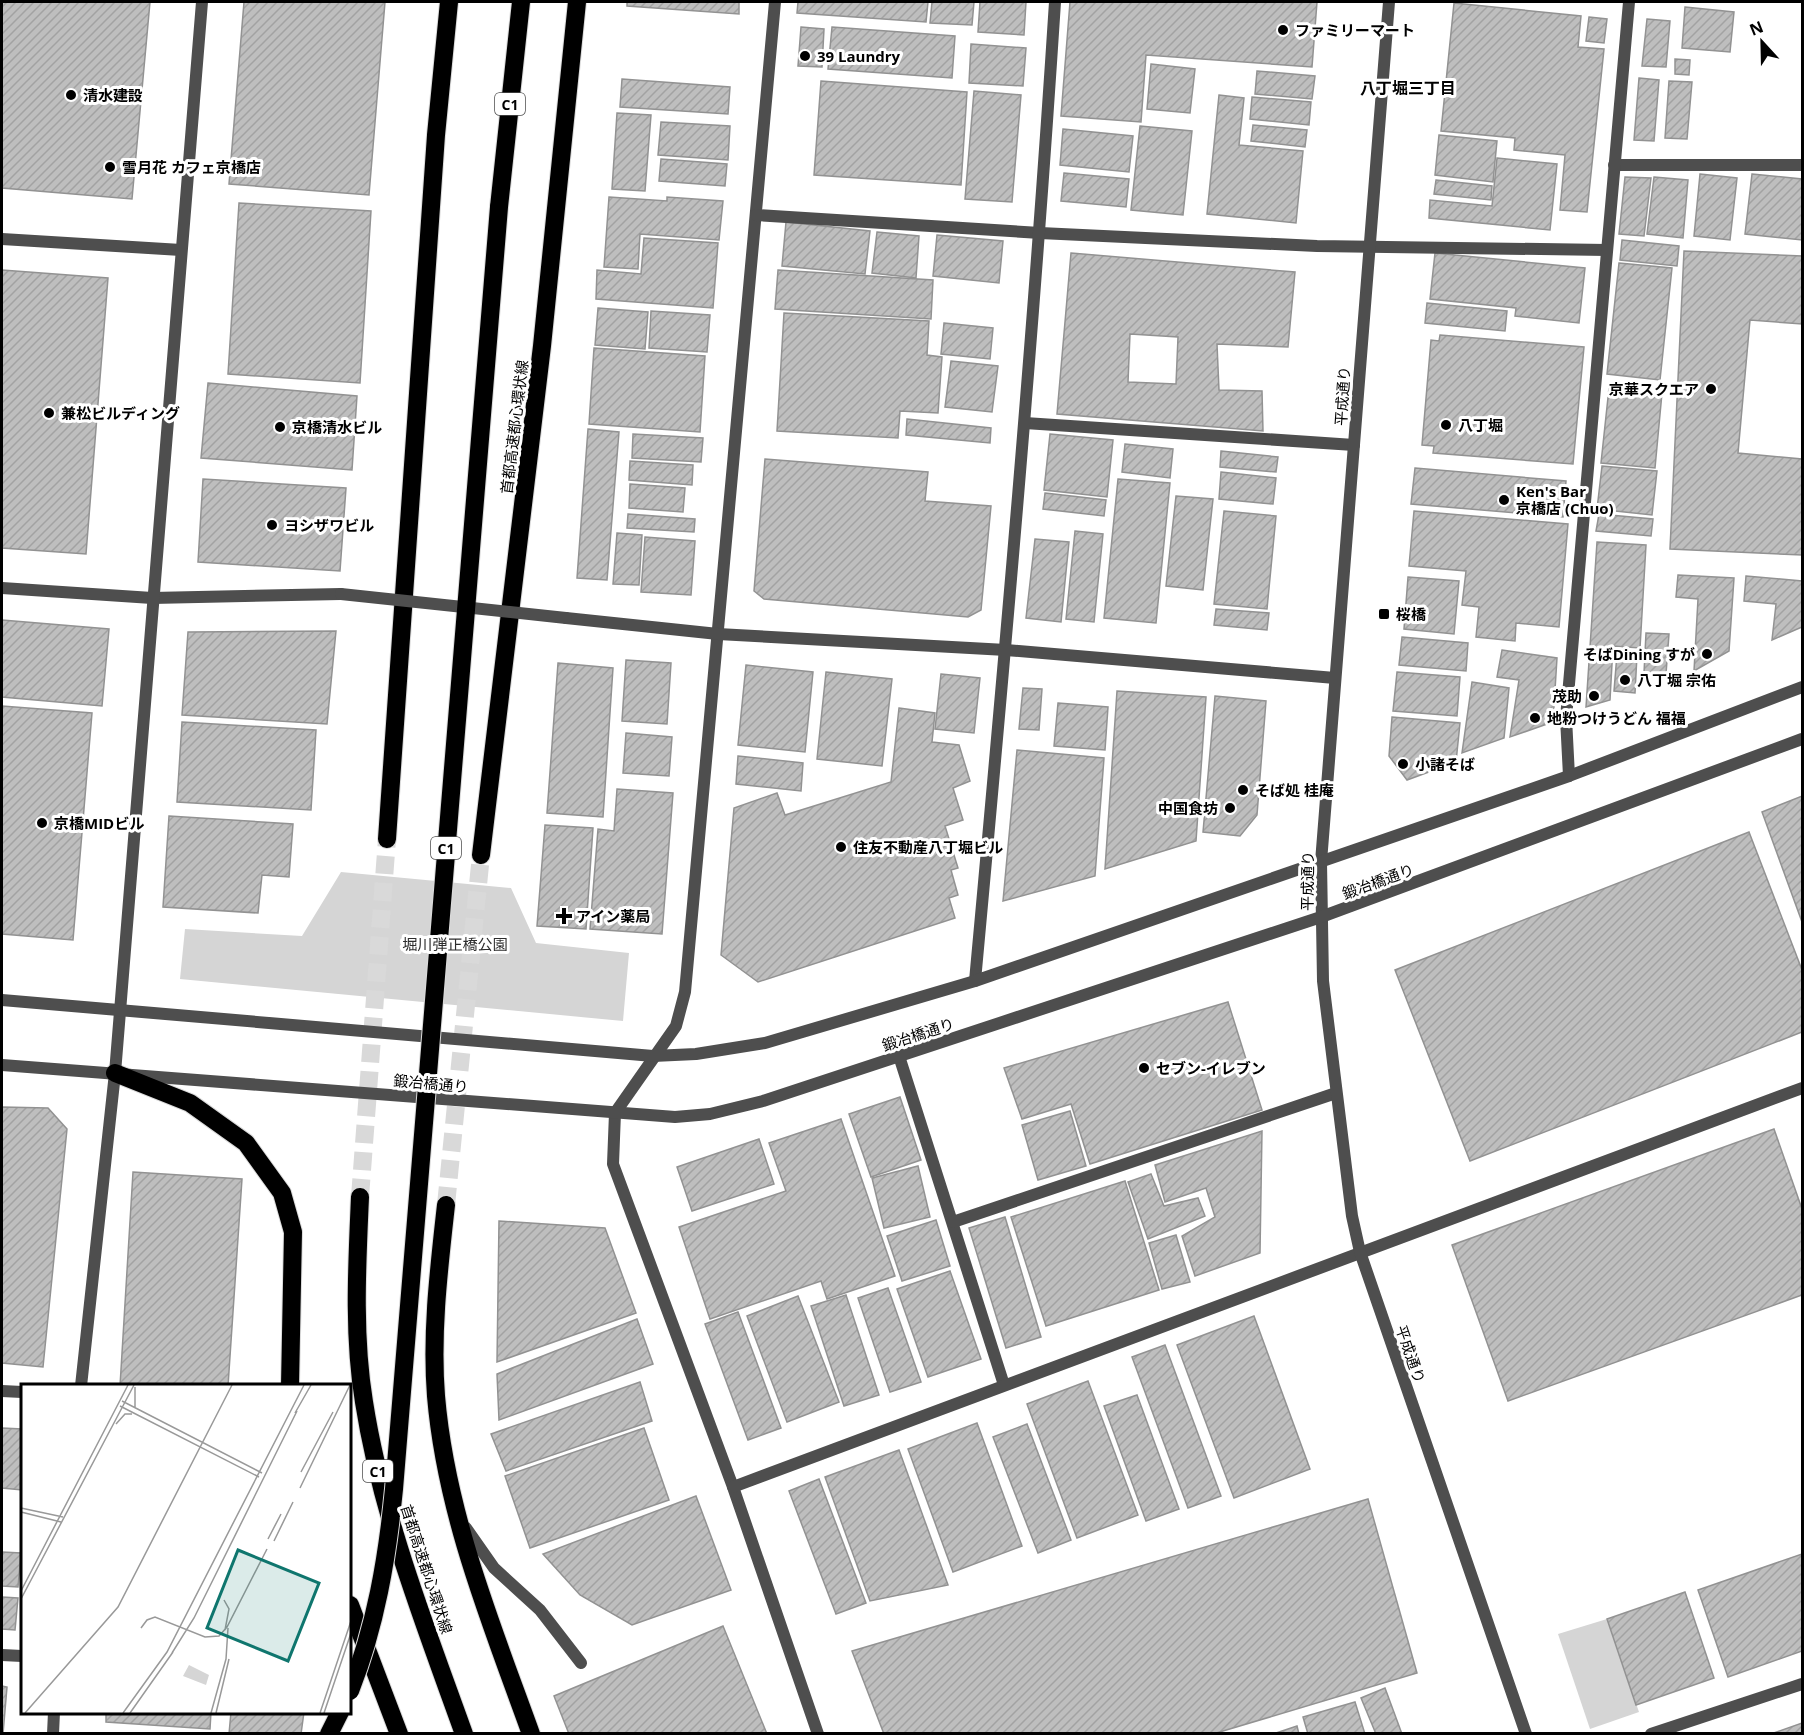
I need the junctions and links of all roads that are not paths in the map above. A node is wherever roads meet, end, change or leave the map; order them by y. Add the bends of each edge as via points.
1 (202, 2) edge
2 (449, 2) edge
3 (522, 2) edge
4 (577, 2) edge
5 (775, 2) edge
6 (1055, 2) edge
7 (1389, 2) edge
8 (1629, 2) edge
9 (1614, 165) junction
10 (1803, 165) edge
11 (756, 215) junction
12 (1040, 233) junction
13 (2, 239) edge
14 (1369, 248) junction
15 (181, 250) junction
16 (1607, 250) junction
17 (1025, 423) junction
18 (1354, 445) junction
19 (2, 588) edge
20 (152, 598) junction
21 (718, 634) junction
22 (1006, 650) junction
23 (1335, 678) junction
24 (1803, 687) edge
25 (1803, 739) edge
26 (1569, 776) junction
27 (387, 839) tunnel mouth
28 (481, 855) tunnel mouth
29 (1321, 862) junction
30 (1321, 917) junction
31 (975, 981) junction
32 (2, 1000) edge
33 (119, 1011) junction
34 (653, 1056) junction
35 (899, 1056) junction
36 (2, 1065) edge
37 (115, 1073) junction
38 (1803, 1088) edge
39 (1336, 1093) junction
40 (615, 1113) junction
41 (360, 1197) tunnel mouth
42 (446, 1205) tunnel mouth
43 (952, 1222) junction
44 (1360, 1252) junction
45 (81, 1384) edge
46 (290, 1384) edge
47 (1004, 1385) junction
48 (2, 1391) edge
49 (21, 1392) edge
50 (733, 1487) junction
51 (453, 1508) junction
52 (351, 1608) edge
53 (2, 1655) edge
54 (21, 1656) edge
55 (581, 1663) dead end
56 (1803, 1684) edge
57 (351, 1688) edge
58 (54, 1714) edge
59 (339, 1714) edge
60 (53, 1734) edge
61 (329, 1734) edge
62 (399, 1734) edge
63 (464, 1734) edge
64 (531, 1734) edge
65 (818, 1734) edge
66 (1526, 1734) edge
67 (1651, 1734) edge

1 - 15 street
2 - 27 highway via 435,147
3 - 57 highway, C1, bridge via 499,207 394,1489 377,1605
4 - 28 highway, 首都高速都心環状線 via 542,346
5 - 11 street
6 - 12 street
7 - 14 street, 平成通り
8 - 9 street
9 - 10 street
9 - 16 street
11 - 12 street
11 - 21 street
12 - 14 street
12 - 17 street
13 - 15 street
14 - 16 street
14 - 18 street, 平成通り
15 - 20 street
16 - 26 street via 1566,718
17 - 18 street
17 - 22 street
18 - 23 street, 平成通り
19 - 20 street
20 - 21 street, bridge via 341,594
20 - 33 street
21 - 22 street
21 - 34 street via 685,992 676,1026
22 - 23 street
22 - 31 street
23 - 29 street, 平成通り
24 - 26 street
25 - 30 street, 鍛冶橋通り
26 - 29 street
29 - 30 street, 平成通り
29 - 31 street
30 - 35 street, 鍛冶橋通り
30 - 39 street, 平成通り via 1323,981
31 - 34 street via 765,1043
32 - 33 street
33 - 34 street
33 - 37 street
34 - 40 street
35 - 40 street, 鍛冶橋通り via 763,1101 710,1114 675,1117
35 - 43 street
36 - 37 street, 鍛冶橋通り
37 - 40 street, 鍛冶橋通り
37 - 45 street
37 - 46 highway via 190,1103 246,1143 282,1193 293,1232
38 - 44 street
39 - 43 street
39 - 44 street, 平成通り
40 - 50 street via 614,1164
41 - 63 highway, 首都高速都心環状線 / C1 via 357,1312 364,1402 397,1543
42 - 51 highway via 439,1275 436,1394
43 - 47 street
44 - 47 street
44 - 66 street, 平成通り
47 - 50 street
48 - 49 street
50 - 65 street
51 - 55 street via 494,1568 540,1610
51 - 64 highway
52 - 62 highway
53 - 54 street
56 - 67 street
58 - 60 street
59 - 61 highway

